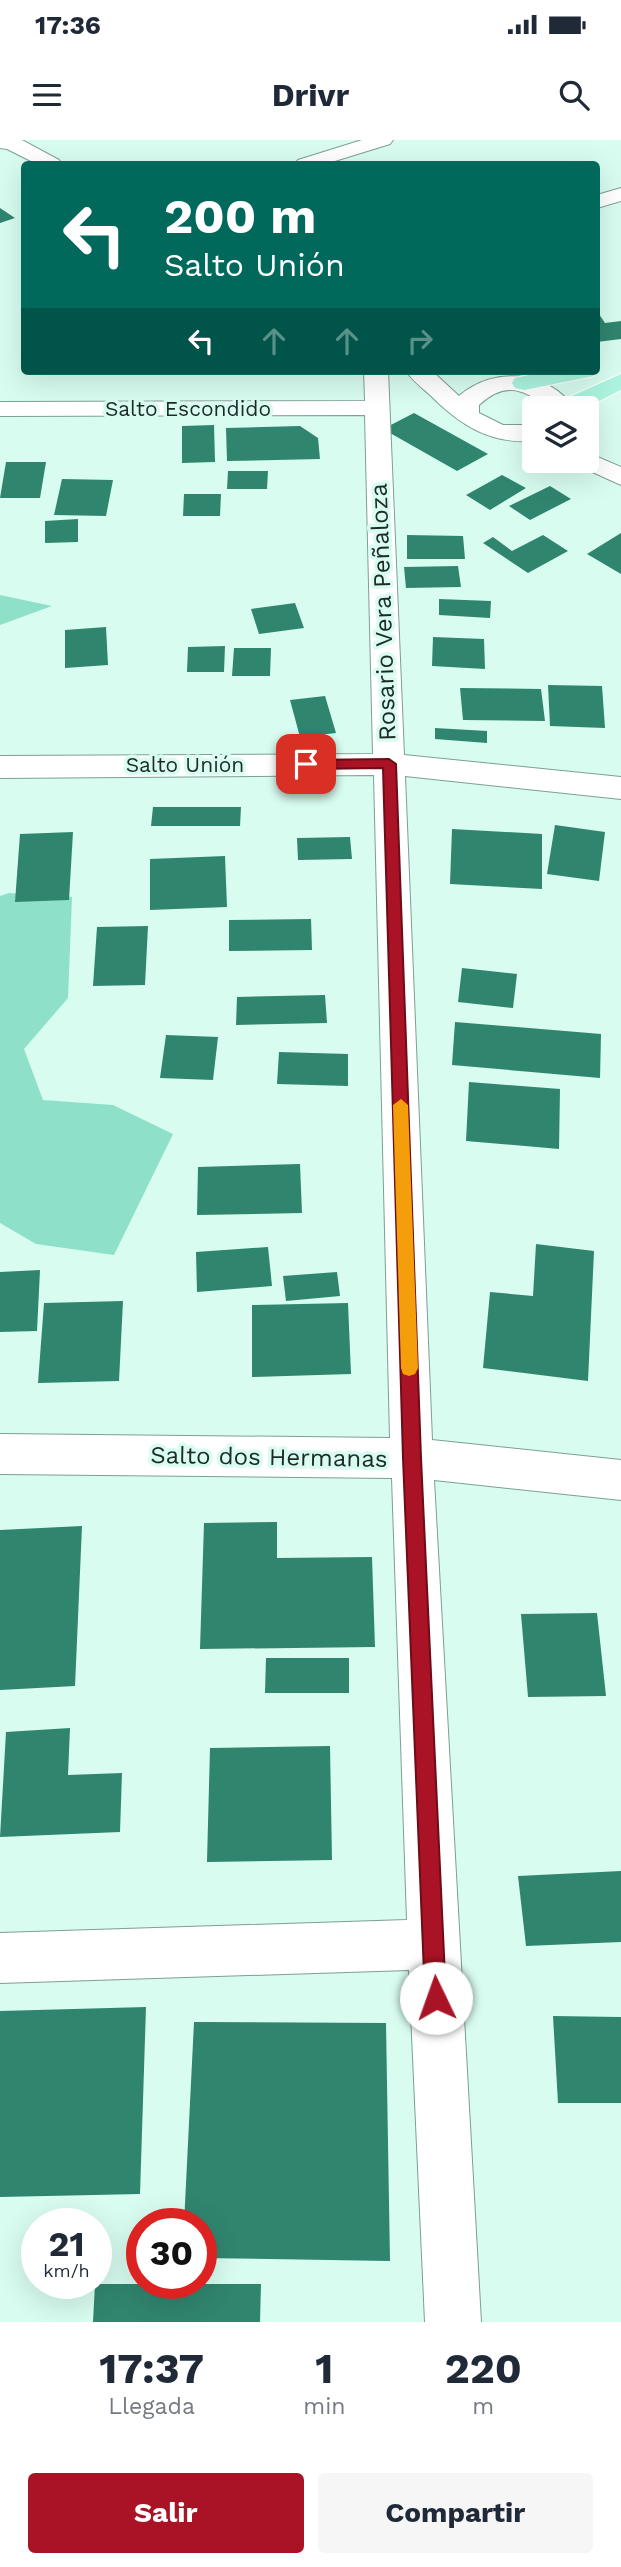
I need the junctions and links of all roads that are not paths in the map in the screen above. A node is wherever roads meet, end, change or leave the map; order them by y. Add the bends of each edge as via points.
1 (383, 140) edge
2 (7, 144) edge
3 (45, 161) edge
4 (315, 161) edge
5 (621, 194) edge
6 (600, 201) edge
7 (621, 365) edge
8 (600, 368) edge
9 (376, 375) edge
10 (423, 375) edge
11 (478, 375) edge
12 (563, 375) edge
13 (621, 381) edge
14 (518, 383) junction
15 (552, 396) edge
16 (589, 396) edge
17 (375, 408) junction
18 (0, 409) edge
19 (467, 414) junction
20 (522, 436) edge
21 (599, 465) edge
22 (621, 477) edge
23 (389, 764) junction
24 (0, 766) edge
25 (621, 788) edge
26 (0, 1454) edge
27 (412, 1458) junction
28 (621, 1480) edge
29 (433, 1944) junction
30 (0, 1958) edge
31 (453, 2322) edge

1 - 4 street
2 - 3 street
5 - 6 street
7 - 8 main road
9 - 17 street, Rosario Vera Peñaloza
10 - 19 street
11 - 14 street
12 - 14 main road
13 - 16 main road
14 - 15 street
14 - 19 street via 494,384 476,391 466,403
17 - 18 street, Salto Escondido
17 - 23 street, Rosario Vera Peñaloza
19 - 20 street via 480,427
21 - 22 street
23 - 24 street, Salto Unión
23 - 25 street, Salto Unión
23 - 27 street, Rosario Vera Peñaloza
26 - 27 street, Salto dos Hermanas
27 - 28 street, Salto dos Hermanas
27 - 29 street, Rosario Vera Peñaloza
29 - 30 street
29 - 31 street, Rosario Vera Peñaloza

